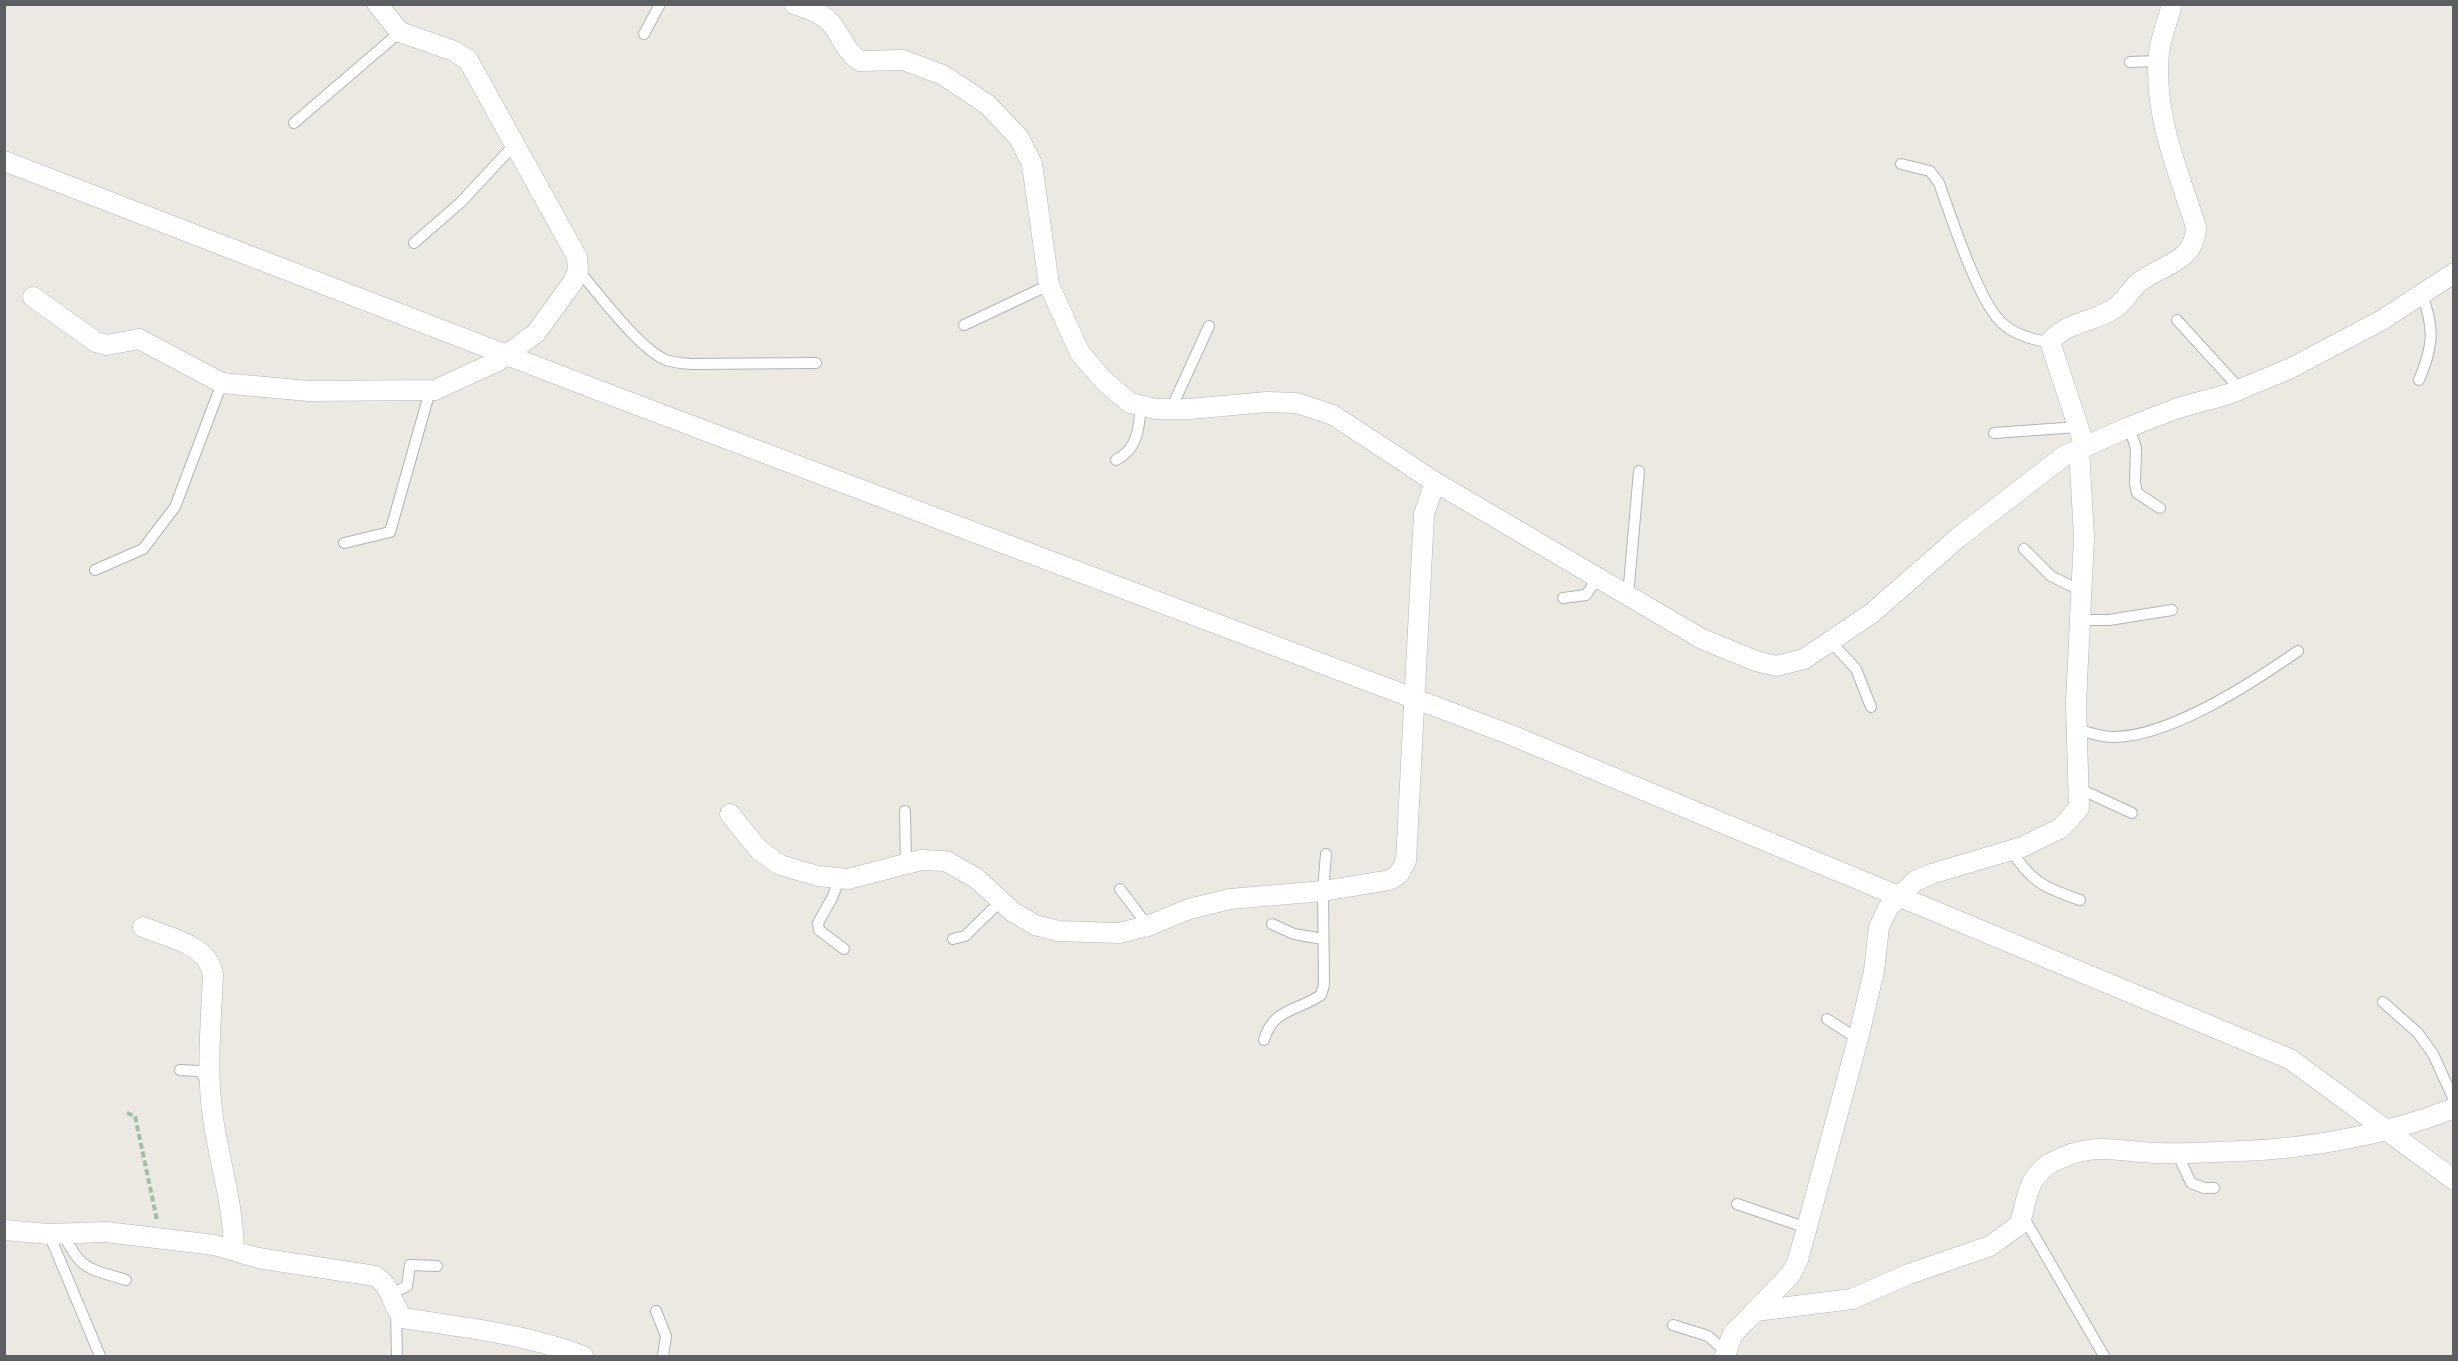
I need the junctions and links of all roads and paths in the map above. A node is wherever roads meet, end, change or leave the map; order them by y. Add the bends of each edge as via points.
1 (377, 4) edge
2 (660, 4) edge
3 (794, 4) edge
4 (2172, 4) edge
5 (400, 32) junction
6 (644, 34) dead end
7 (2159, 61) junction
8 (2130, 62) dead end
9 (294, 123) dead end
10 (515, 144) junction
11 (4, 160) edge
12 (1901, 164) dead end
13 (414, 243) dead end
14 (578, 270) junction
15 (2454, 273) edge
16 (1049, 285) junction
17 (2422, 296) junction
18 (33, 297) dead end
19 (2177, 320) dead end
20 (964, 326) dead end
21 (1209, 326) dead end
22 (2050, 342) junction
23 (506, 355) junction
24 (816, 363) dead end
25 (2419, 380) dead end
26 (222, 383) junction
27 (2240, 389) junction
28 (430, 391) junction
29 (1141, 405) junction
30 (1172, 408) junction
31 (2078, 427) junction
32 (2129, 427) junction
33 (1994, 433) dead end
34 (2082, 448) junction
35 (1116, 460) dead end
36 (1639, 471) dead end
37 (1435, 482) junction
38 (2160, 508) dead end
39 (344, 543) dead end
40 (2024, 549) dead end
41 (95, 570) dead end
42 (1593, 575) junction
43 (2081, 591) junction
44 (1629, 596) junction
45 (1563, 598) dead end
46 (2172, 610) dead end
47 (2079, 620) junction
48 (1831, 642) junction
49 (2298, 651) dead end
50 (1416, 699) junction
51 (1871, 707) dead end
52 (2078, 729) junction
53 (2080, 789) junction
54 (904, 811) dead end
55 (2132, 813) dead end
56 (730, 814) dead end
57 (2011, 850) junction
58 (1326, 854) dead end
59 (906, 864) junction
60 (840, 878) junction
61 (1120, 888) dead end
62 (1323, 891) junction
63 (1898, 896) junction
64 (2080, 900) dead end
65 (1001, 901) junction
66 (1272, 924) dead end
67 (1148, 926) junction
68 (143, 927) dead end
69 (953, 939) dead end
70 (1323, 939) junction
71 (844, 949) dead end
72 (2383, 1002) dead end
73 (1827, 1019) dead end
74 (1858, 1039) junction
75 (1264, 1040) dead end
76 (180, 1070) dead end
77 (211, 1085) junction
78 (2454, 1100) edge
79 (2454, 1108) edge
80 (127, 1113) dead end
81 (2385, 1129) junction
82 (2177, 1153) junction
83 (2454, 1180) edge
84 (2214, 1188) dead end
85 (1737, 1204) dead end
86 (2022, 1216) junction
87 (1808, 1228) junction
88 (4, 1230) edge
89 (56, 1234) junction
90 (164, 1239) junction
91 (234, 1251) junction
92 (437, 1266) dead end
93 (126, 1280) dead end
94 (393, 1301) junction
95 (656, 1311) dead end
96 (1755, 1311) junction
97 (1673, 1325) dead end
98 (1725, 1354) edge
99 (100, 1356) edge
100 (397, 1356) edge
101 (583, 1356) edge
102 (663, 1356) edge
103 (2104, 1356) edge

1 - 5 street
2 - 6 lane
3 - 16 street via 829,21 848,51 861,61 903,60 943,75 988,105 1019,138 1032,164
4 - 7 street
5 - 9 lane
5 - 10 street via 468,60
7 - 8 lane
7 - 22 street via 2165,134 2196,227 2196,241 2178,259 2138,283 2115,308 2065,329
10 - 13 lane via 460,203
10 - 14 street via 577,257
11 - 23 street
12 - 22 lane via 1930,171 1939,183 1982,290 2000,320 2016,332
14 - 23 street via 536,333
14 - 24 lane via 662,358 692,364
15 - 17 street
16 - 20 lane
16 - 29 street via 1080,353 1118,394
17 - 25 lane via 2432,338
17 - 27 street via 2340,344
18 - 26 street via 96,342 107,345 139,339
19 - 27 lane
21 - 30 lane
22 - 31 street
23 - 28 street
23 - 50 street
26 - 28 street via 308,392
26 - 41 lane via 175,507 143,549
27 - 32 street
28 - 39 lane via 390,532
29 - 30 street
29 - 35 lane via 1133,446
30 - 37 street via 1297,403 1334,415
31 - 33 lane
31 - 34 street
32 - 34 street
32 - 38 lane via 2136,448 2137,493
34 - 43 street
34 - 48 street via 2040,472 1872,613
36 - 44 lane
37 - 42 street
37 - 50 street via 1424,514
40 - 43 lane via 2051,576
42 - 44 street
42 - 45 lane via 1586,595
43 - 47 street
44 - 48 street via 1702,639 1776,666 1804,659
46 - 47 lane via 2109,620
47 - 52 street
48 - 51 lane via 1856,669
49 - 52 lane via 2186,717 2112,737
50 - 62 street via 1404,867 1390,880
50 - 63 street
52 - 53 street
53 - 55 lane
53 - 57 street via 2079,808 2072,819 2061,828
54 - 59 lane
56 - 60 street via 759,850 780,865
57 - 63 street via 1931,874 1915,881
57 - 64 lane via 2024,870 2041,884
58 - 62 lane
59 - 60 street
59 - 65 street via 946,861 976,878
60 - 71 lane via 818,923 819,930
61 - 67 lane
62 - 67 street via 1230,899 1189,909
62 - 70 lane
63 - 74 street via 1879,927 1874,971
63 - 81 street via 2290,1059
65 - 67 street via 1035,925 1058,931 1119,933
65 - 69 lane via 965,936
66 - 70 lane via 1294,934
68 - 77 street via 202,952 211,962
70 - 75 lane via 1321,995 1275,1019 1268,1025
72 - 78 lane via 2418,1033 2433,1054
73 - 74 lane
74 - 87 street
76 - 77 lane via 199,1071
77 - 91 street via 213,1118 233,1217
79 - 81 street via 2425,1120
80 - 90 path via 135,1116 151,1199
81 - 82 street via 2261,1149
81 - 83 street
82 - 84 lane via 2191,1183
82 - 86 street via 2105,1147 2050,1164 2034,1176
85 - 87 lane
86 - 96 street via 2019,1225 1990,1246 1909,1274 1867,1294 1825,1304
86 - 103 lane
87 - 96 street via 1791,1274
88 - 89 street
89 - 90 street via 106,1232
89 - 93 lane via 79,1263
89 - 99 lane
90 - 91 street
91 - 94 street via 375,1276 385,1282
92 - 94 lane via 410,1265 407,1286
94 - 100 lane
94 - 101 street via 403,1318 546,1344
95 - 102 lane via 666,1336
96 - 98 street via 1732,1335
97 - 98 lane via 1708,1336

